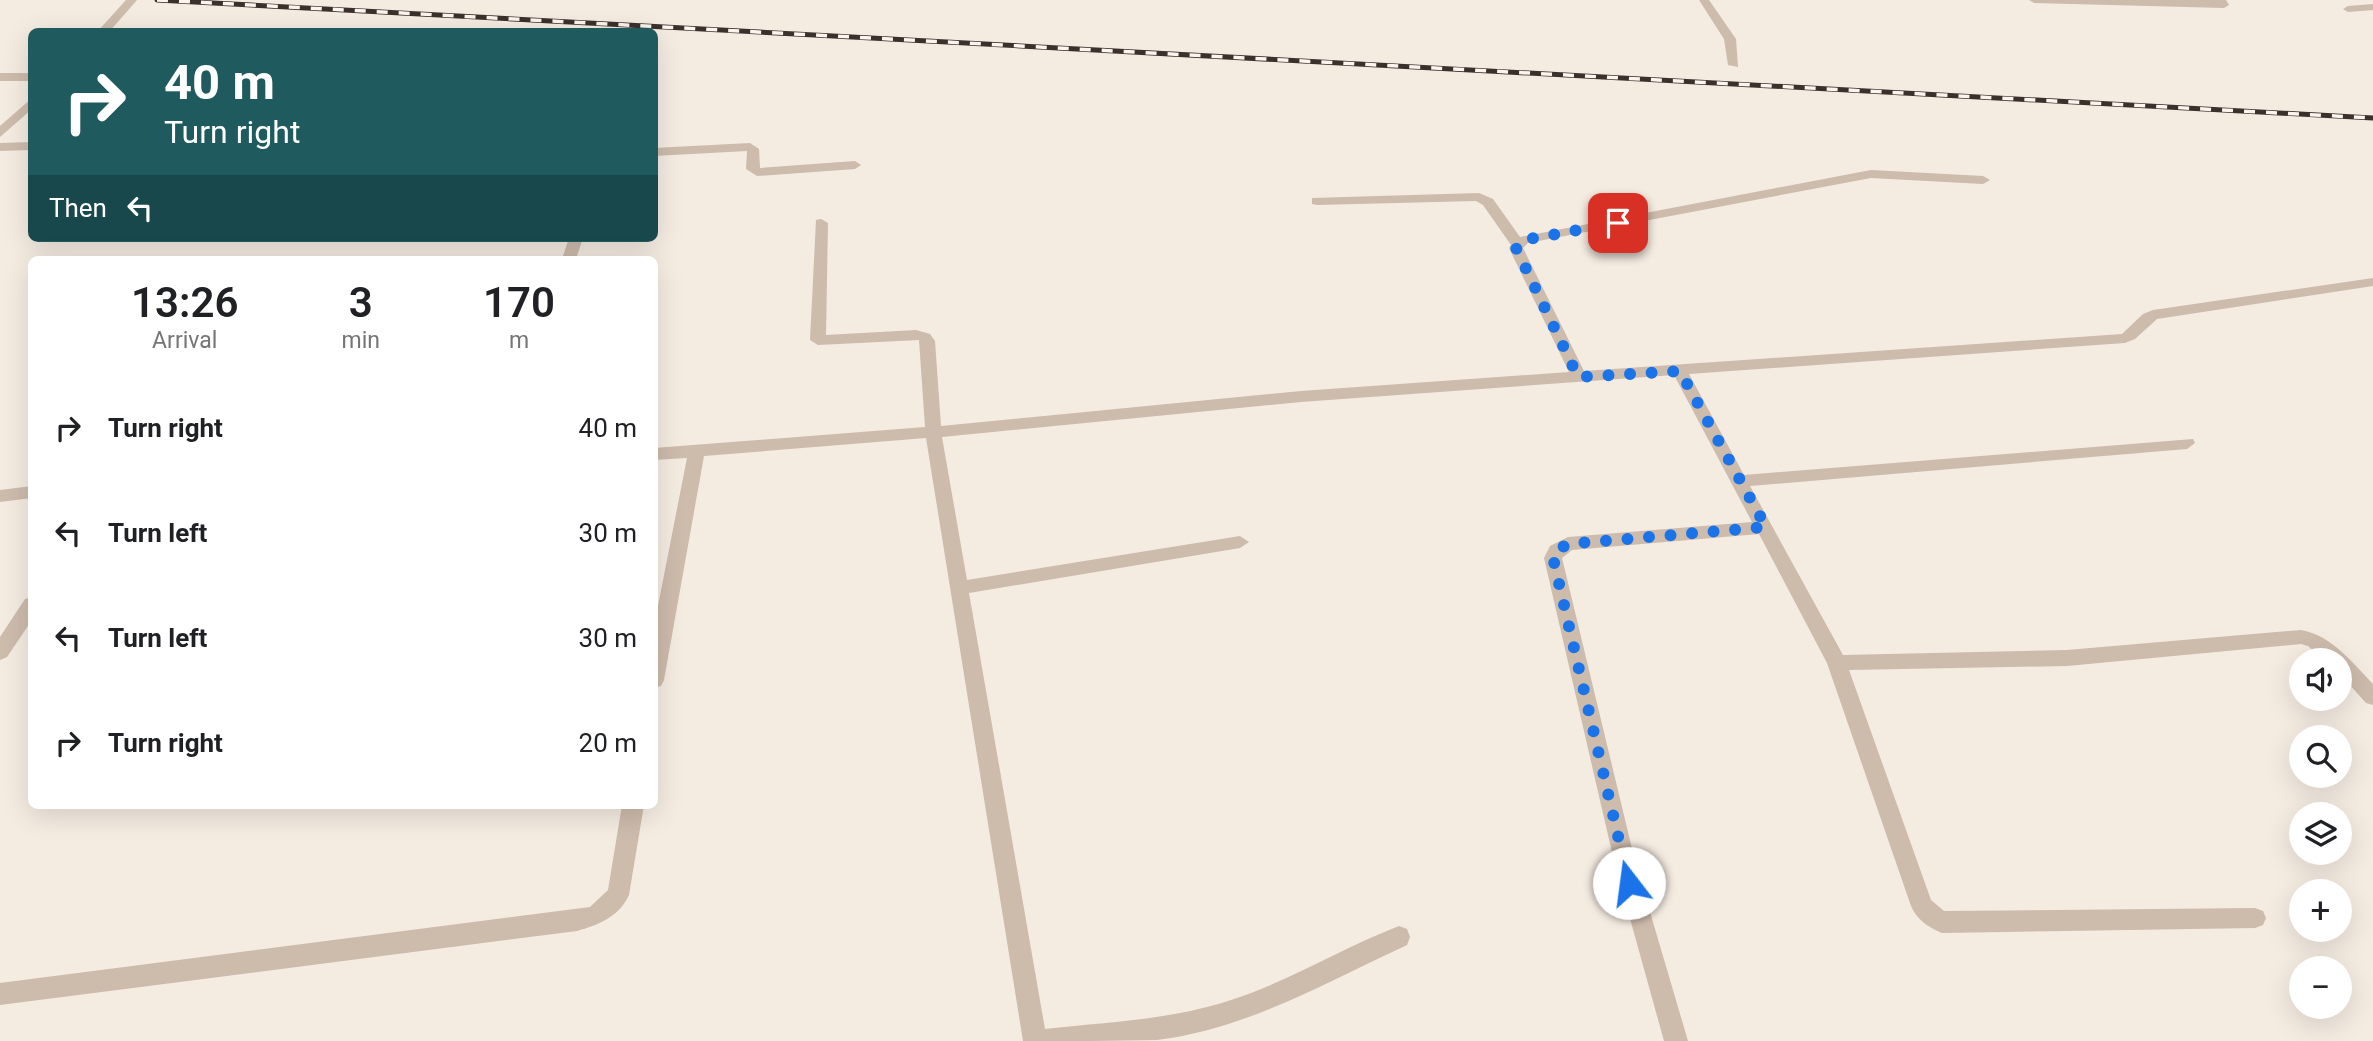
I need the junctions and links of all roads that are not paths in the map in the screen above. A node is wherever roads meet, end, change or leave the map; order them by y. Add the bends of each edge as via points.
1 (132, 0) edge
2 (1704, 0) edge
3 (2034, 0) edge
4 (2221, 0) edge
5 (2373, 7) edge
6 (2348, 9) dead end
7 (106, 28) edge
8 (1734, 65) dead end
9 (0, 77) edge
10 (28, 77) edge
11 (28, 106) edge
12 (0, 133) edge
13 (28, 146) edge
14 (0, 147) edge
15 (658, 152) edge
16 (855, 165) dead end
17 (1983, 180) dead end
18 (1317, 201) dead end
19 (821, 223) dead end
20 (1517, 243) junction
21 (2373, 282) edge
22 (1680, 371) junction
23 (1578, 377) junction
24 (933, 431) junction
25 (2187, 443) dead end
26 (696, 452) junction
27 (658, 454) edge
28 (1741, 481) junction
29 (28, 492) edge
30 (0, 496) edge
31 (1766, 527) junction
32 (1240, 542) dead end
33 (959, 588) junction
34 (28, 609) edge
35 (660, 619) edge
36 (658, 639) edge
37 (3, 642) edge
38 (2323, 648) edge
39 (1836, 663) junction
40 (2352, 675) edge
41 (2373, 697) edge
42 (632, 809) edge
43 (2255, 918) dead end
44 (1399, 937) dead end
45 (0, 995) edge
46 (1038, 1041) edge
47 (1676, 1041) edge

1 - 7 street
2 - 8 street via 1730,39
3 - 4 street via 2224,5
5 - 6 street
9 - 10 street
11 - 12 street
13 - 14 street
15 - 16 street via 750,147 757,172
17 - 20 street via 1871,174
18 - 20 street via 1479,197 1488,202
19 - 24 street via 818,340 925,337
20 - 23 street
21 - 22 street via 2153,315 2125,338
22 - 23 street
22 - 28 street
23 - 24 street via 1392,389
24 - 26 street
24 - 33 street
25 - 28 street
26 - 27 street
26 - 35 street
28 - 31 street
29 - 30 street
31 - 39 street
31 - 47 street via 1568,544 1553,558 1622,858
32 - 33 street
33 - 46 street
34 - 37 street
35 - 36 street
38 - 39 street via 2313,639 2301,637 2067,658
39 - 43 street via 1923,906 1931,916 1942,922
40 - 41 street
42 - 45 street via 618,895 597,915 577,921
44 - 46 street via 1206,1019

